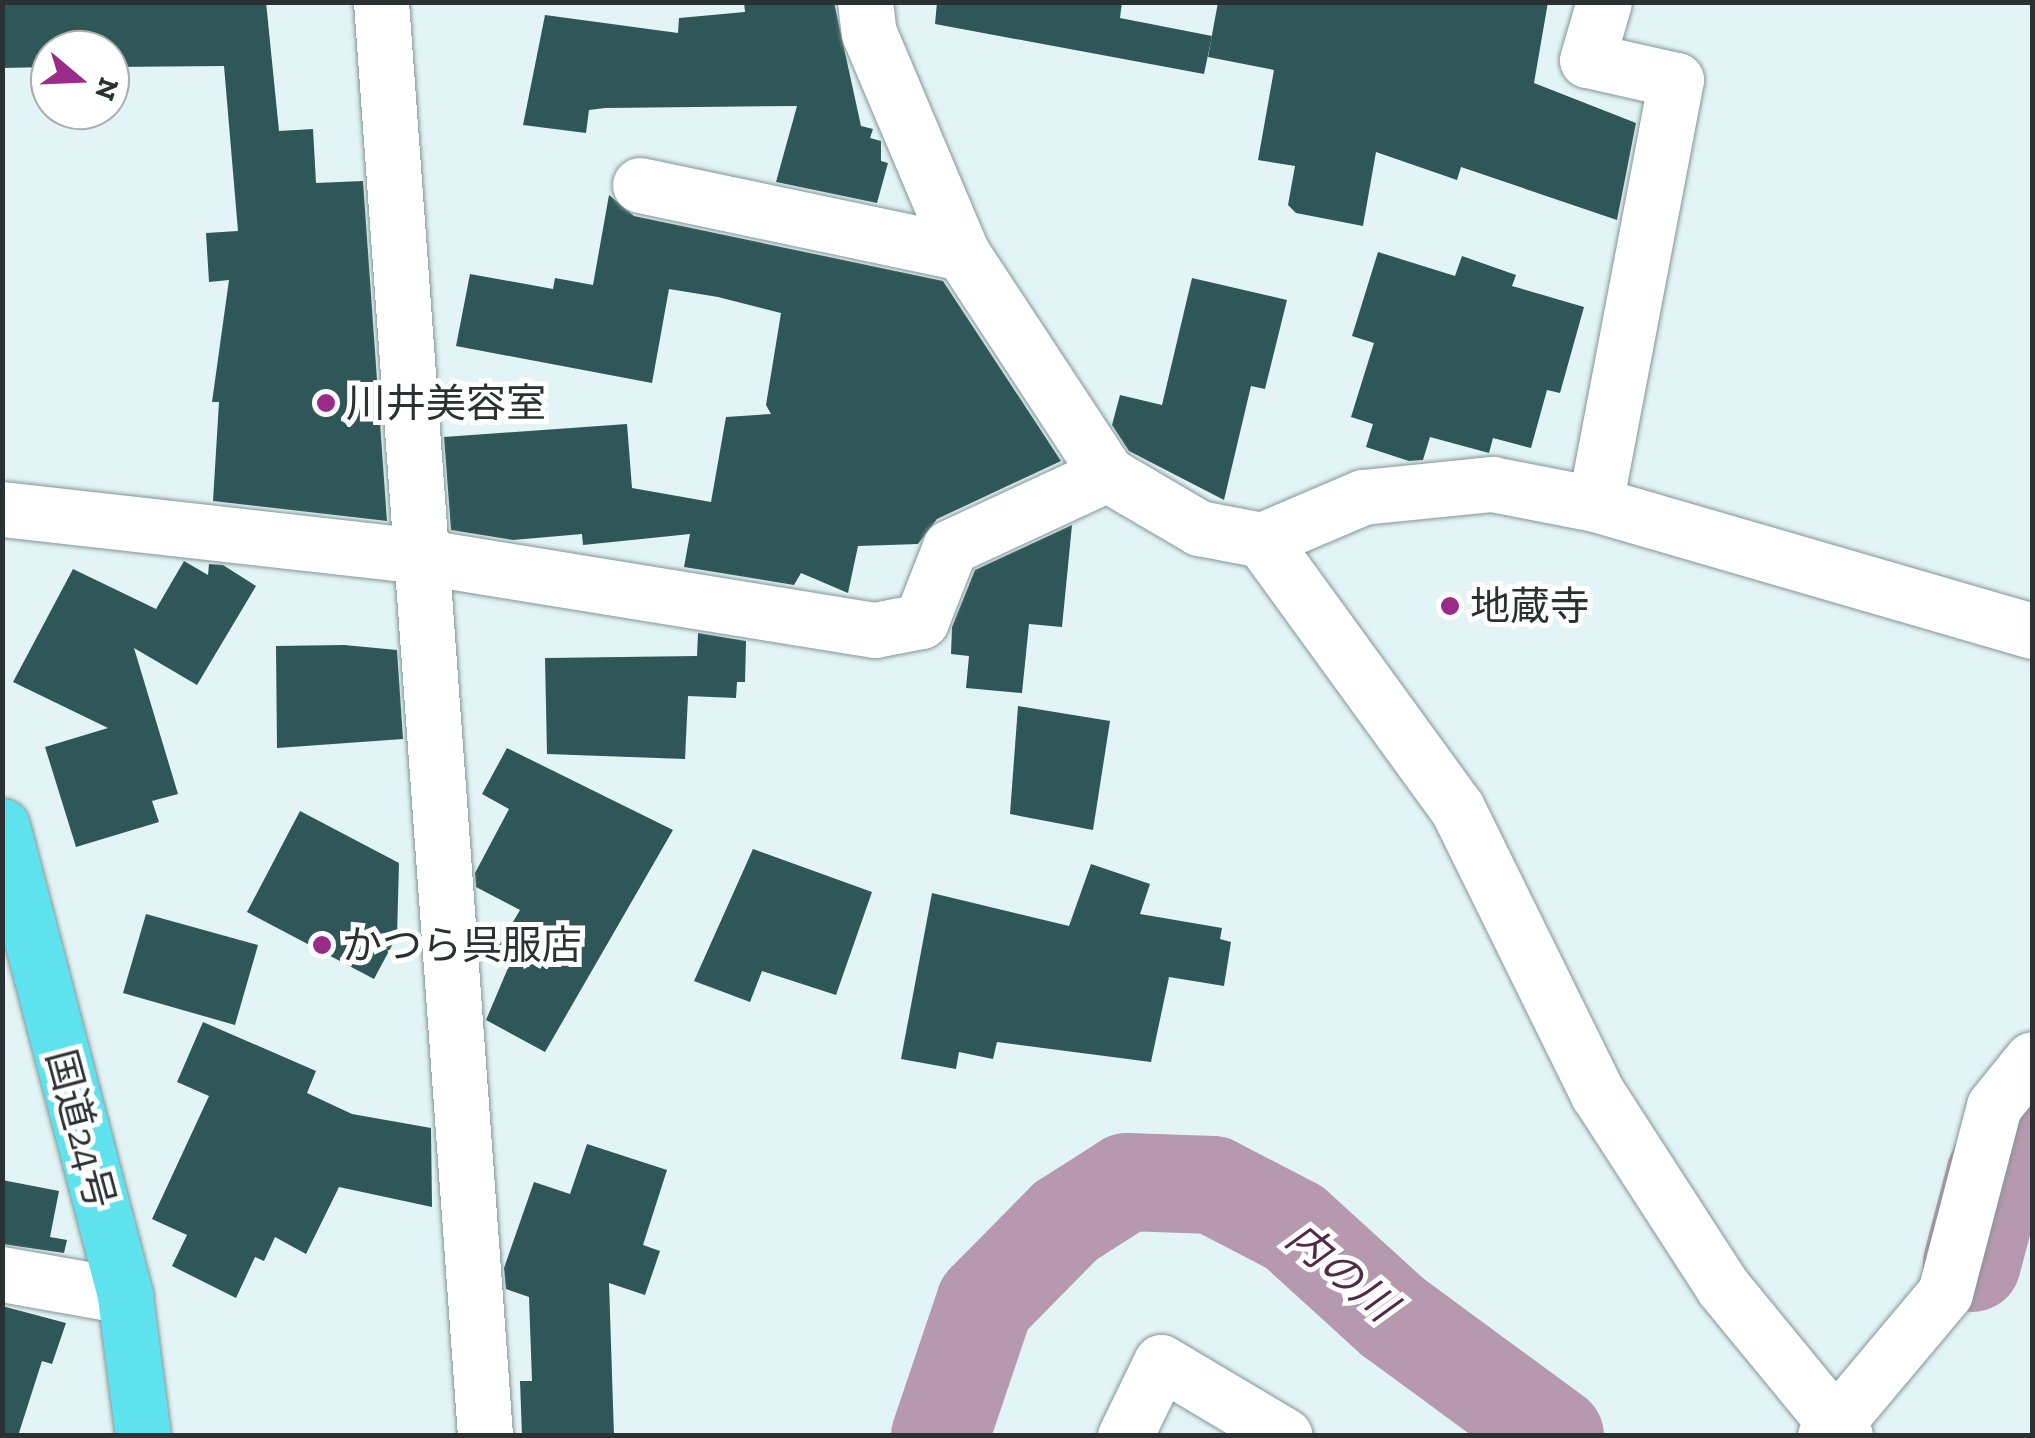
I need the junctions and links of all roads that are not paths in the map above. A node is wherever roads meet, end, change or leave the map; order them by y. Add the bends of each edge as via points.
1 (382, 2) edge
2 (865, 2) edge
3 (1604, 2) edge
4 (640, 185) dead end
5 (962, 253) junction
6 (1107, 474) junction
7 (1595, 504) junction
8 (2, 509) edge
9 (1262, 540) junction
10 (418, 556) junction
11 (2032, 631) edge
12 (2, 826) edge
13 (2032, 1059) edge
14 (2, 1274) edge
15 (125, 1296) junction
16 (1835, 1432) edge
17 (143, 1436) edge
18 (485, 1436) edge
19 (1125, 1436) edge
20 (1285, 1436) edge

1 - 10 street
2 - 5 street via 869,33
3 - 7 street via 1587,60 1676,80
4 - 5 street
5 - 6 street
6 - 9 street via 1200,528
6 - 10 street via 950,547 921,621 875,630
7 - 9 street via 1492,484 1363,497
7 - 11 street
8 - 10 street
9 - 16 street via 1458,808 1598,1094 1722,1286
10 - 18 street
12 - 15 highway, 国道24号
13 - 16 street via 1994,1106 1944,1293
14 - 15 street
15 - 17 highway, 国道24号
19 - 20 street via 1162,1362

